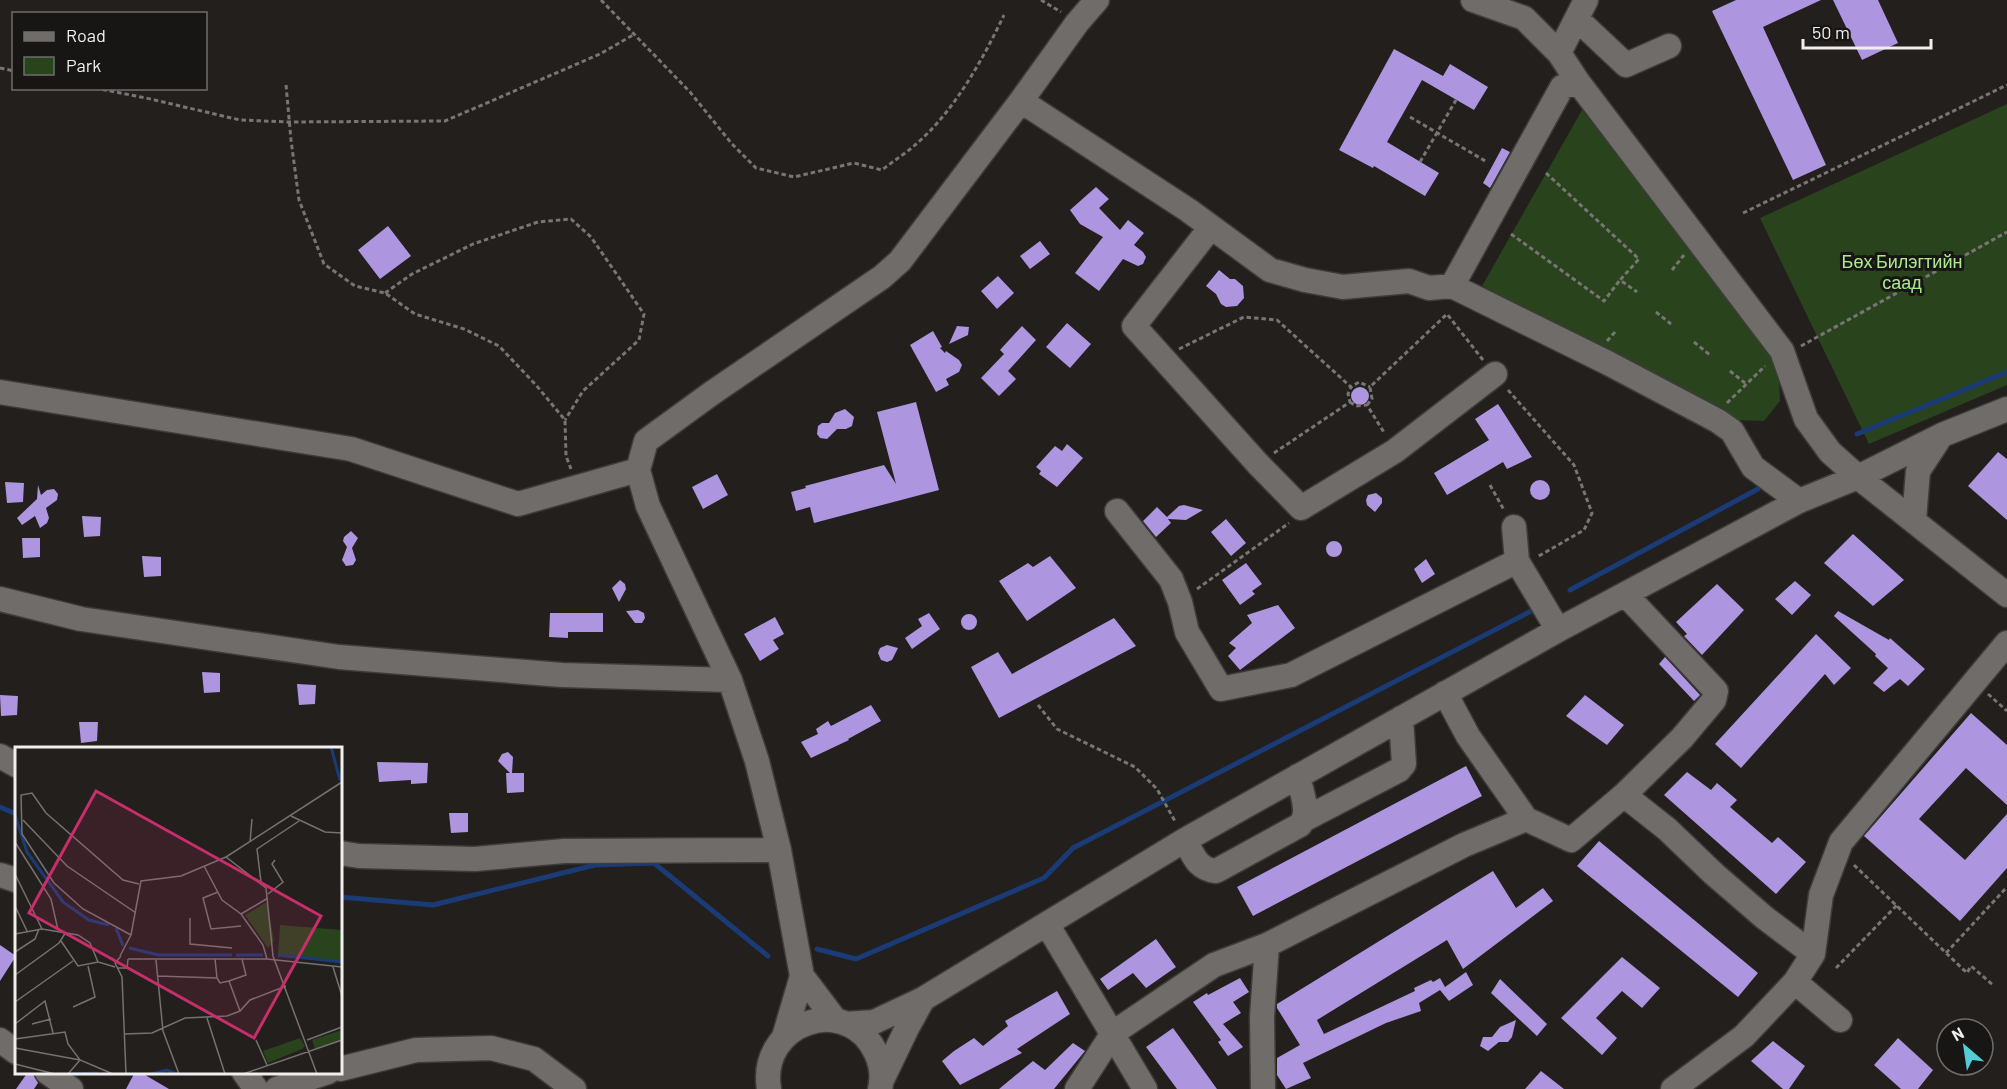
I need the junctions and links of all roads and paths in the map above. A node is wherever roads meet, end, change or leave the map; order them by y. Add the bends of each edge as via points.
1 (601, 0) edge
2 (1041, 0) edge
3 (1097, 0) edge
4 (1473, 0) edge
5 (1581, 9) edge
6 (1004, 15) dead end
7 (1070, 18) dead end
8 (633, 35) junction
9 (1669, 46) dead end
10 (1559, 53) junction
11 (1578, 82) junction
12 (286, 85) dead end
13 (2007, 86) edge
14 (105, 90) edge
15 (1456, 100) dead end
16 (1021, 101) junction
17 (1410, 117) dead end
18 (289, 122) junction
19 (1437, 132) junction
20 (1420, 162) dead end
21 (1487, 162) dead end
22 (1546, 172) dead end
23 (1743, 213) dead end
24 (1211, 227) junction
25 (2007, 232) edge
26 (1511, 234) dead end
27 (1620, 280) junction
28 (1452, 286) junction
29 (1636, 292) dead end
30 (385, 293) junction
31 (1656, 312) dead end
32 (1671, 324) dead end
33 (1694, 342) dead end
34 (1782, 351) junction
35 (1710, 355) dead end
36 (1162, 358) junction
37 (1730, 371) dead end
38 (1495, 374) junction
39 (1745, 383) junction
40 (1351, 387) junction
41 (1370, 387) junction
42 (0, 392) edge
43 (1350, 402) junction
44 (1367, 405) junction
45 (2007, 409) edge
46 (1712, 419) junction
47 (565, 420) junction
48 (1942, 435) junction
49 (1395, 451) junction
50 (1258, 464) junction
51 (638, 470) junction
52 (1858, 477) junction
53 (1490, 485) dead end
54 (579, 487) junction
55 (1799, 501) junction
56 (1301, 508) junction
57 (1117, 511) dead end
58 (1914, 520) junction
59 (1514, 527) joint
60 (1518, 563) junction
61 (1626, 595) junction
62 (2007, 595) edge
63 (0, 599) edge
64 (1180, 602) junction
65 (1548, 614) junction
66 (2007, 643) edge
67 (730, 680) junction
68 (1445, 693) junction
69 (1038, 705) dead end
70 (1401, 718) junction
71 (0, 756) edge
72 (15, 764) edge
73 (1299, 776) junction
74 (1624, 795) junction
75 (1170, 812) dead end
76 (1305, 819) junction
77 (1526, 819) junction
78 (1185, 840) junction
79 (1838, 849) junction
80 (778, 850) junction
81 (342, 853) edge
82 (0, 875) edge
83 (15, 880) edge
84 (2007, 887) edge
85 (1897, 905) junction
86 (1047, 924) junction
87 (1267, 945) junction
88 (1946, 953) junction
89 (1813, 954) junction
90 (1836, 968) dead end
91 (802, 976) junction
92 (1795, 982) junction
93 (1993, 986) dead end
94 (923, 999) junction
95 (1840, 1020) dead end
96 (841, 1022) junction
97 (1113, 1033) junction
98 (784, 1037) junction
99 (0, 1040) edge
100 (15, 1051) edge
101 (342, 1072) edge
102 (49, 1074) edge
103 (245, 1074) edge
104 (328, 1076) edge
105 (769, 1078) edge
106 (881, 1086) edge
107 (70, 1089) edge
108 (256, 1089) edge
109 (277, 1089) edge
110 (574, 1089) edge
111 (756, 1089) edge
112 (1077, 1089) edge
113 (1145, 1089) edge
114 (1263, 1089) edge
115 (1673, 1089) edge

1 - 8 path
2 - 7 path
3 - 16 street
4 - 10 street via 1524,18
5 - 9 street via 1626,65
5 - 10 street
6 - 8 path via 981,62 917,143 882,170 854,163 794,177 756,168 690,92
8 - 18 path via 600,54 445,121
10 - 11 street
11 - 28 street via 1562,87
11 - 34 street
12 - 18 path
13 - 23 path
14 - 18 path via 240,120
15 - 19 path
16 - 24 street
16 - 51 street via 900,261 646,441
17 - 19 path
18 - 30 path via 299,200 324,264 355,286
19 - 20 path
19 - 21 path
22 - 27 path via 1639,259
24 - 28 street via 1270,270 1305,280 1343,286 1409,281 1429,288
24 - 36 street via 1134,326
25 - 34 path via 1803,345
26 - 27 path via 1604,301
27 - 29 path
28 - 46 street
30 - 47 path via 415,314 464,328 499,346
30 - 47 path via 412,274 473,244 538,222 571,219 591,237 644,314 639,340 583,391
31 - 32 path
33 - 35 path
34 - 39 path
34 - 52 street via 1806,419 1830,452
36 - 40 path via 1244,317 1277,320
36 - 50 street
37 - 39 path
38 - 41 path via 1447,314
38 - 49 street
38 - 60 path via 1574,465 1592,513 1584,530
39 - 46 path
40 - 41 path via 1359,382
40 - 43 path
41 - 44 path via 1372,399
42 - 54 street via 351,449 518,504
43 - 44 path
43 - 50 path
44 - 49 path
45 - 48 street
46 - 55 street via 1732,431 1753,467
47 - 54 path via 566,456
48 - 52 street
48 - 58 street via 1918,471
49 - 56 street
50 - 56 street
51 - 54 street
51 - 67 street via 648,506
52 - 55 street
52 - 58 street
53 - 59 path
55 - 61 street
56 - 64 path via 1298,516
57 - 64 street via 1171,579
58 - 62 street
59 - 60 street
60 - 64 street via 1291,675 1221,689 1187,632
60 - 65 street
61 - 65 street
61 - 74 street via 1716,691 1714,700 1682,738
63 - 67 street via 81,620 339,657 562,675
65 - 68 street
66 - 79 street
67 - 80 street via 757,761
68 - 70 street
68 - 77 street via 1468,736
69 - 75 path via 1057,729 1135,767 1158,791
70 - 73 street
70 - 76 street via 1404,764 1399,770
71 - 72 street
73 - 76 street
73 - 78 street
74 - 77 street via 1571,840
74 - 89 street via 1765,918
76 - 78 street via 1216,871 1198,864
77 - 87 street via 1464,845
78 - 86 street
79 - 85 path
79 - 89 street via 1821,895
80 - 81 street via 564,851 475,859
80 - 91 street
82 - 83 street
84 - 88 path
85 - 88 path
85 - 90 path
86 - 94 street
86 - 97 street
87 - 97 street via 1214,964
87 - 114 street
88 - 93 path via 1967,973 1971,966
89 - 92 street
91 - 96 street
91 - 98 street
92 - 95 street
92 - 115 street via 1744,1036
94 - 96 street via 874,1023
94 - 106 street
96 - 98 street via 813,1021
96 - 106 street via 874,1048 880,1064
97 - 112 street
97 - 113 street
98 - 105 street via 777,1046
99 - 100 street
101 - 110 street via 416,1050 491,1048 534,1059
102 - 107 street
103 - 108 street
104 - 109 street
105 - 111 street

